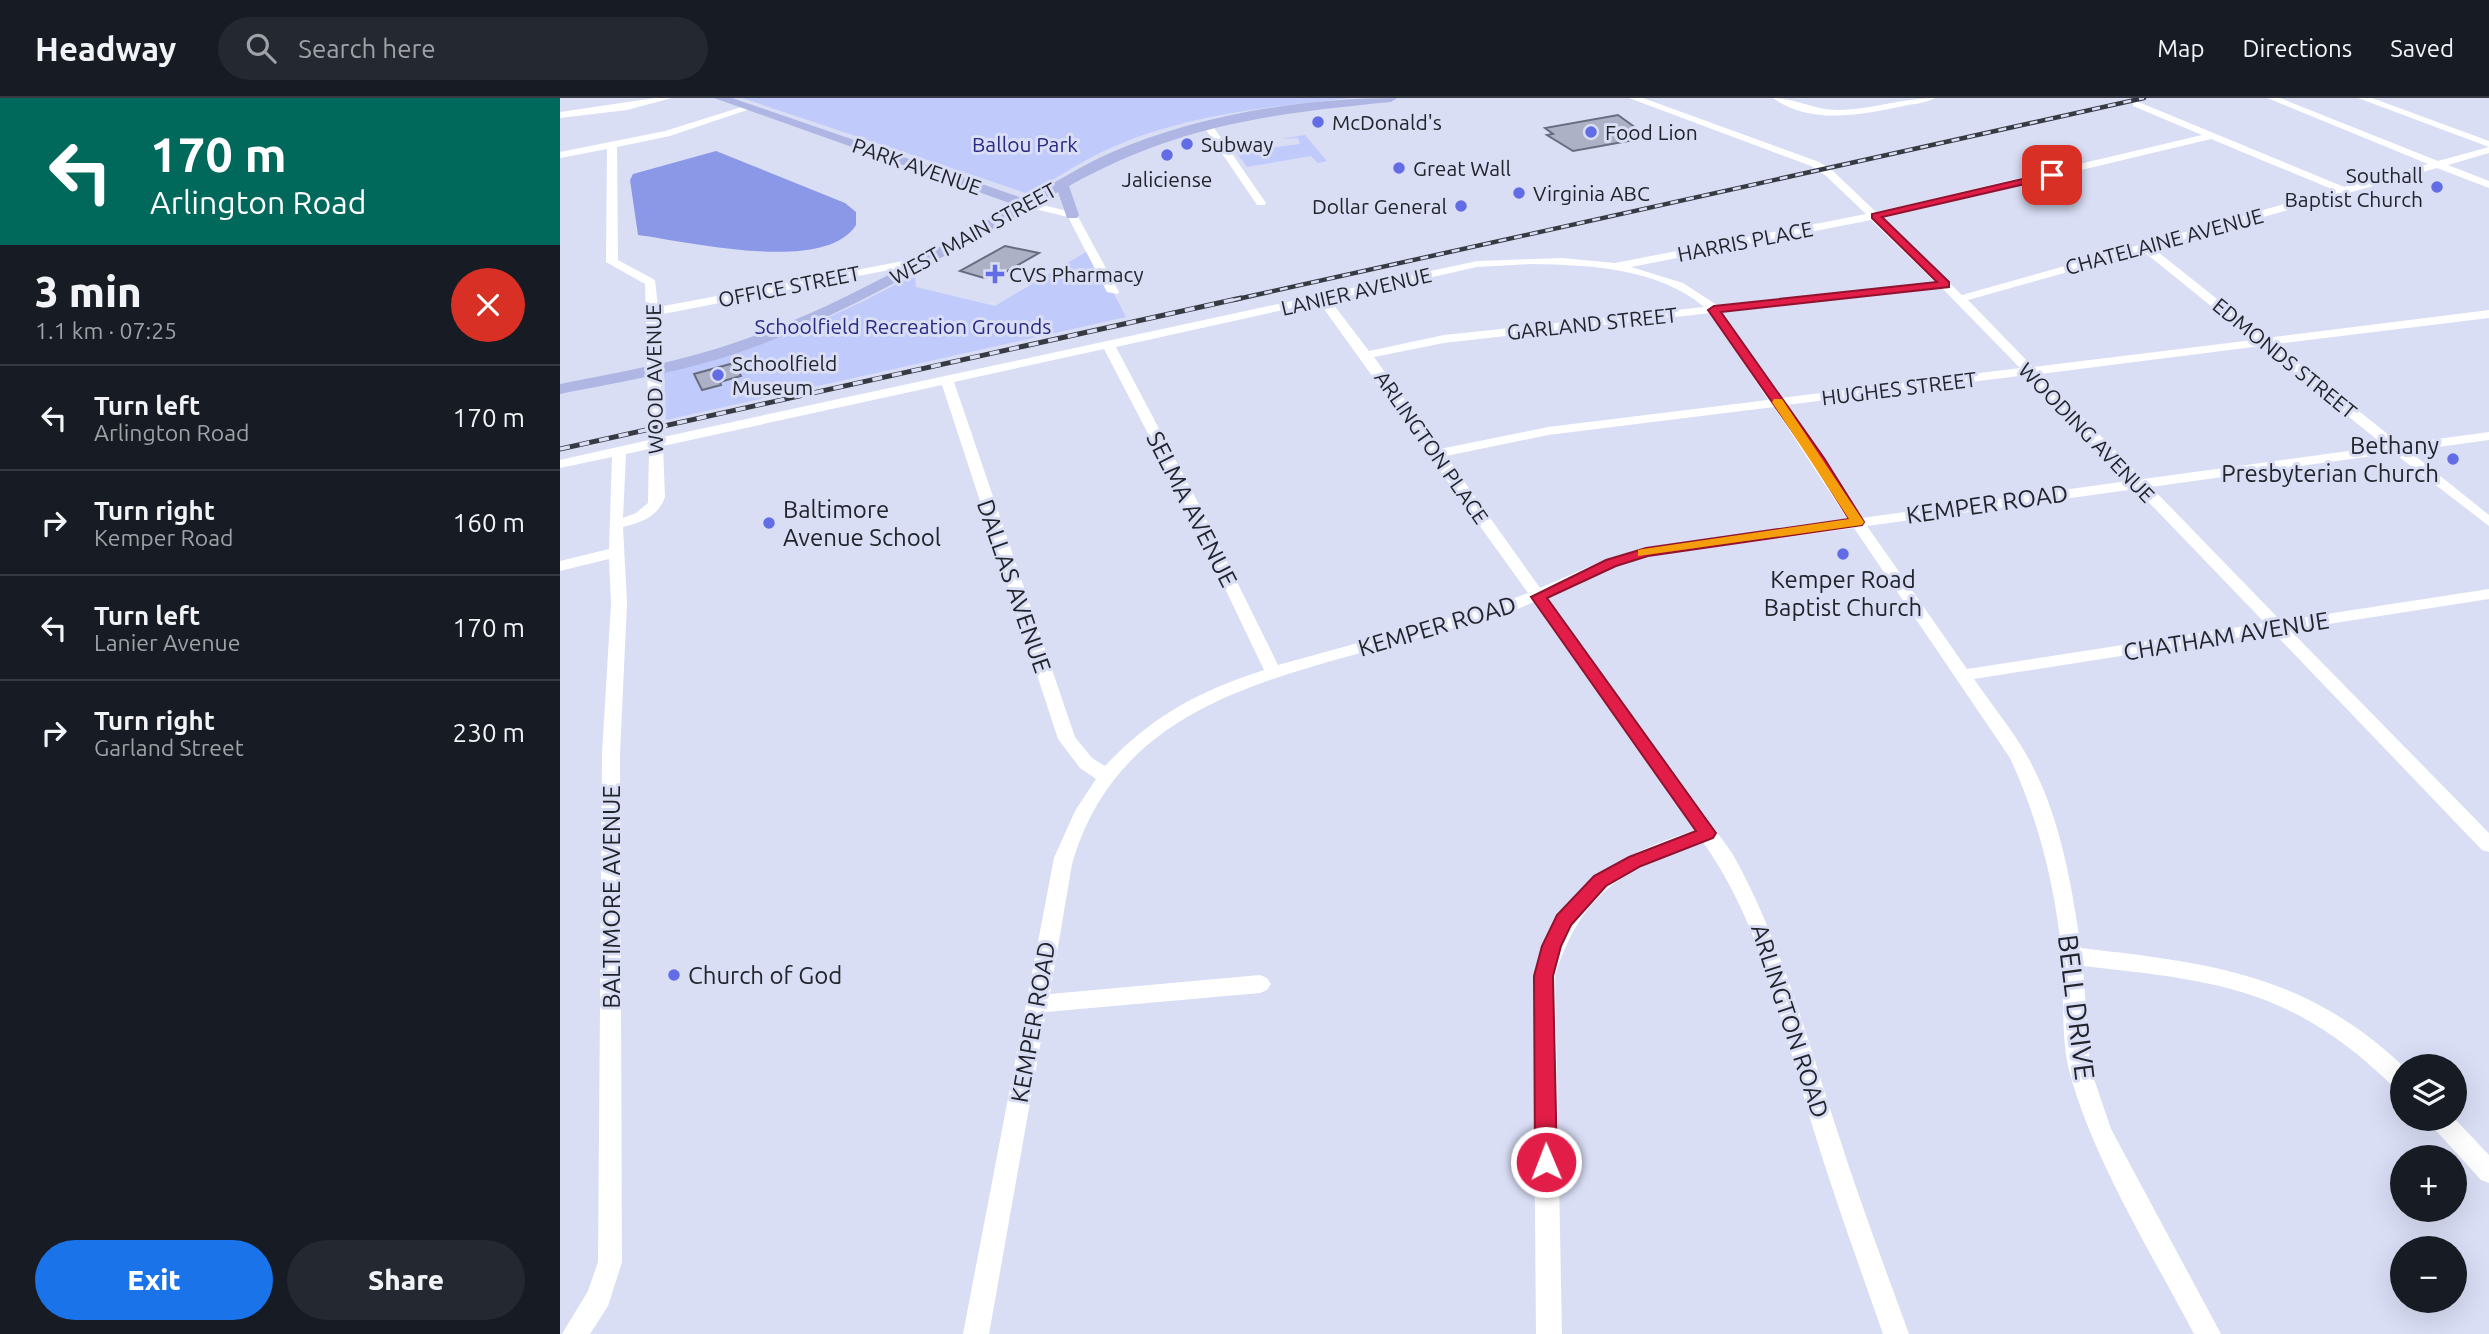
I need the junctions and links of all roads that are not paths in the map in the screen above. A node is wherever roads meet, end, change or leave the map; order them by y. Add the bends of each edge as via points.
1 (667, 98) edge
2 (720, 98) edge
3 (1391, 98) edge
4 (1634, 98) edge
5 (1778, 98) edge
6 (1903, 98) edge
7 (1930, 98) edge
8 (2272, 98) edge
9 (2363, 98) edge
10 (1795, 102) edge
11 (2136, 103) dead end
12 (748, 108) junction
13 (1856, 110) junction
14 (560, 115) edge
15 (1207, 124) junction
16 (2214, 135) junction
17 (2489, 144) edge
18 (612, 147) junction
19 (2489, 150) edge
20 (560, 155) edge
21 (2437, 164) junction
22 (1062, 185) junction
23 (2489, 185) edge
24 (2344, 191) junction
25 (1262, 203) dead end
26 (1026, 204) junction
27 (1072, 215) junction
28 (1875, 216) junction
29 (2145, 247) junction
30 (925, 260) junction
31 (1615, 267) junction
32 (1945, 284) junction
33 (1113, 292) dead end
34 (1323, 299) junction
35 (1960, 299) junction
36 (1714, 310) junction
37 (653, 312) junction
38 (2489, 314) edge
39 (2266, 342) junction
40 (1109, 346) junction
41 (1366, 355) junction
42 (653, 371) junction
43 (2030, 372) junction
44 (947, 381) junction
45 (560, 389) edge
46 (1779, 404) junction
47 (2489, 436) edge
48 (2398, 448) junction
49 (619, 452) junction
50 (1436, 454) junction
51 (560, 464) edge
52 (2137, 484) junction
53 (1857, 522) junction
54 (2489, 522) edge
55 (615, 524) junction
56 (617, 552) junction
57 (560, 566) edge
58 (2489, 594) edge
59 (1538, 597) junction
60 (2278, 629) junction
61 (1273, 671) junction
62 (1963, 676) junction
63 (1106, 776) junction
64 (1707, 833) junction
65 (2489, 845) edge
66 (2072, 957) junction
67 (1260, 984) dead end
68 (1037, 1004) junction
69 (2390, 1069) edge
70 (2451, 1131) edge
71 (2489, 1172) edge
72 (575, 1334) edge
73 (976, 1334) edge
74 (1549, 1334) edge
75 (1896, 1334) edge
76 (2208, 1334) edge

1 - 14 street
2 - 12 main road, PARK AVENUE
3 - 15 main road, WEST MAIN STREET
4 - 28 street, WOODING AVENUE via 1820,166
5 - 10 street
6 - 13 street
7 - 13 street
8 - 21 street
9 - 17 street
10 - 13 street via 1823,114
11 - 16 street
12 - 18 street
12 - 26 main road, PARK AVENUE
15 - 22 main road, WEST MAIN STREET via 1132,148
15 - 25 street
16 - 24 street
16 - 28 street, HARRIS PLACE
18 - 20 street
18 - 37 street, WOOD AVENUE via 612,262 651,282
19 - 21 street, CHATELAINE AVENUE
21 - 23 street
21 - 24 street, CHATELAINE AVENUE
22 - 26 main road, WEST MAIN STREET
22 - 27 main road
24 - 29 street, CHATELAINE AVENUE
26 - 27 street, PARK AVENUE
26 - 30 main road, WEST MAIN STREET
27 - 33 street
28 - 31 street, HARRIS PLACE
28 - 32 street, WOODING AVENUE
29 - 35 street, CHATELAINE AVENUE
29 - 39 street, EDMONDS STREET
30 - 37 street, OFFICE STREET
30 - 42 main road, WEST MAIN STREET via 783,331
31 - 34 street, LANIER AVENUE via 1557,260 1497,262
31 - 36 street, LANIER AVENUE via 1678,286
32 - 35 street, WOODING AVENUE
32 - 36 street, GARLAND STREET
34 - 40 street, LANIER AVENUE
34 - 41 street, ARLINGTON PLACE
35 - 43 street, WOODING AVENUE
36 - 41 street, GARLAND STREET via 1444,339
36 - 46 street, LANIER AVENUE
37 - 42 street, WOOD AVENUE
38 - 39 street, HUGHES STREET
39 - 43 street, HUGHES STREET
39 - 48 street, EDMONDS STREET
40 - 44 street, LANIER AVENUE
40 - 61 street, SELMA AVENUE
41 - 50 street, ARLINGTON PLACE
42 - 45 main road, WEST MAIN STREET
42 - 55 street, WOOD AVENUE via 657,502 646,513
43 - 46 street, HUGHES STREET
43 - 52 street, WOODING AVENUE
44 - 49 street, LANIER AVENUE
44 - 63 street, DALLAS AVENUE via 1067,738 1086,763
46 - 50 street, HUGHES STREET via 1548,431
46 - 53 street, LANIER AVENUE
47 - 48 street, KEMPER ROAD
48 - 52 street, KEMPER ROAD
48 - 54 street, EDMONDS STREET
49 - 51 street, LANIER AVENUE
49 - 55 street, BALTIMORE AVENUE
50 - 59 street, ARLINGTON PLACE
52 - 53 street, KEMPER ROAD
52 - 60 street, WOODING AVENUE
53 - 59 street, KEMPER ROAD via 1646,552
53 - 62 street, LANIER AVENUE
55 - 56 street, BALTIMORE AVENUE
56 - 57 street
56 - 72 street, BALTIMORE AVENUE via 619,603 611,754 610,1262 599,1297
58 - 60 street, CHATHAM AVENUE
59 - 61 street, KEMPER ROAD
59 - 64 street, ARLINGTON ROAD
60 - 62 street, CHATHAM AVENUE
60 - 65 street, WOODING AVENUE
61 - 63 street, KEMPER ROAD via 1221,690 1172,716 1130,749
62 - 66 street, BELL DRIVE via 2018,756 2038,796 2060,876
63 - 68 street, KEMPER ROAD via 1075,828 1064,858
64 - 74 street via 1600,881 1575,904 1552,946 1544,976
64 - 75 street, ARLINGTON ROAD via 1746,894 1768,940 1825,1129
66 - 69 street via 2227,977 2260,987 2326,1020
66 - 76 street, BELL DRIVE via 2079,1067 2101,1132
67 - 68 street
68 - 73 street, KEMPER ROAD
70 - 71 street

